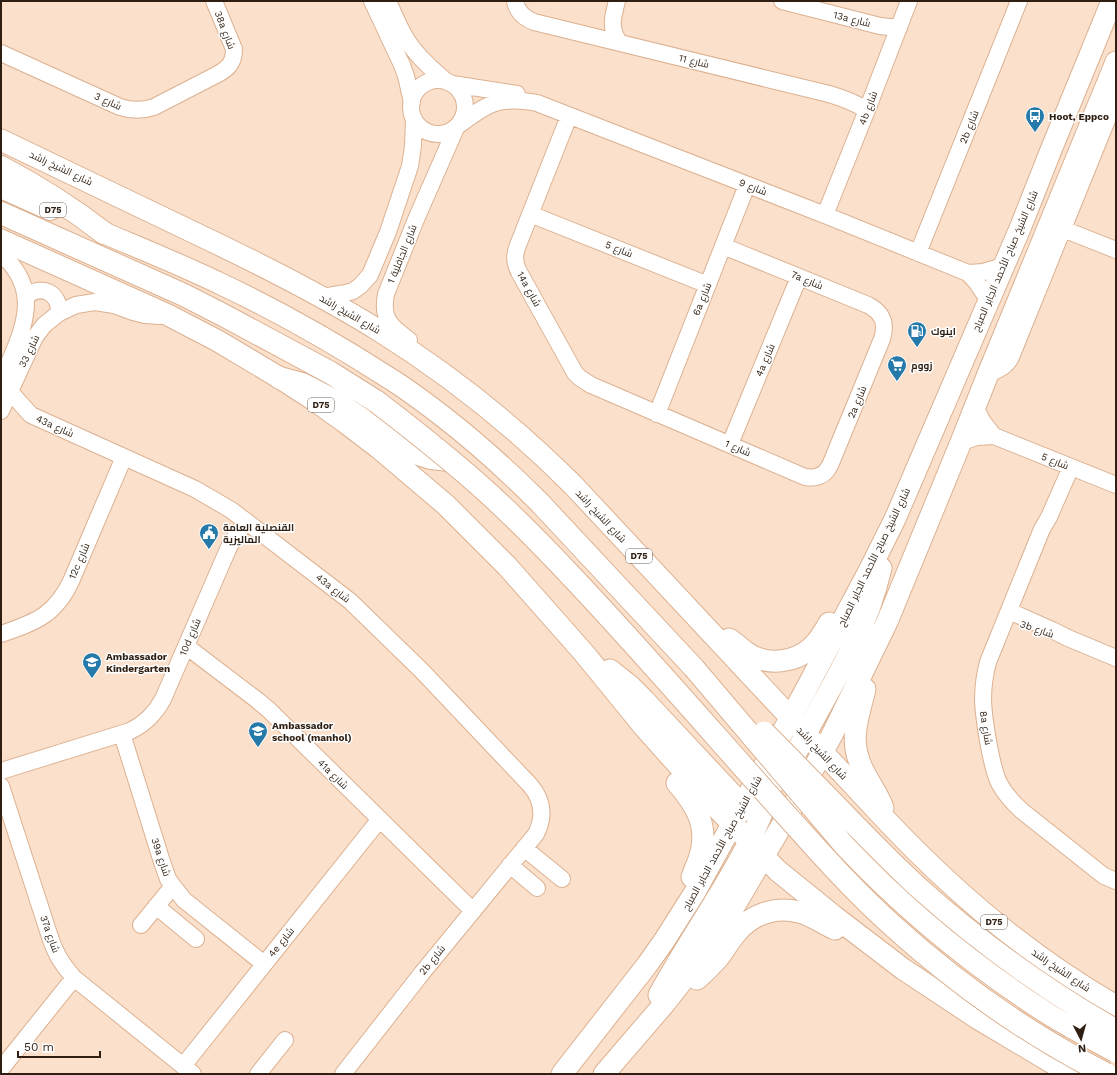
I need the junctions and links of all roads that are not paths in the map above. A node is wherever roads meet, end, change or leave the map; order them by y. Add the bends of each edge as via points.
1 (214, 1) edge
2 (372, 1) edge
3 (388, 1) edge
4 (617, 1) edge
5 (782, 1) edge
6 (909, 1) edge
7 (1019, 1) edge
8 (1112, 1) edge
9 (517, 7) edge
10 (899, 28) junction
11 (619, 42) junction
12 (1, 53) edge
13 (233, 60) joint
14 (1116, 62) edge
15 (450, 83) junction
16 (1116, 98) edge
17 (412, 102) junction
18 (537, 103) junction
19 (867, 110) junction
20 (569, 116) junction
21 (414, 119) junction
22 (457, 126) junction
23 (1, 140) edge
24 (1, 167) edge
25 (747, 185) junction
26 (1, 187) edge
27 (1, 213) edge
28 (530, 214) junction
29 (825, 215) junction
30 (1063, 229) junction
31 (104, 233) junction
32 (1, 240) edge
33 (723, 246) junction
34 (1116, 250) edge
35 (918, 253) junction
36 (1, 254) edge
37 (1004, 266) junction
38 (968, 273) junction
39 (800, 276) junction
40 (708, 285) junction
41 (26, 297) junction
42 (322, 297) junction
43 (989, 301) junction
44 (59, 313) junction
45 (168, 315) junction
46 (884, 323) joint
47 (434, 368) junction
48 (988, 374) junction
49 (280, 378) junction
50 (6, 386) edge
51 (975, 407) junction
52 (1, 411) edge
53 (657, 414) junction
54 (31, 415) junction
55 (1, 418) edge
56 (994, 436) junction
57 (962, 442) junction
58 (730, 444) junction
59 (124, 457) junction
60 (449, 460) junction
61 (1068, 466) junction
62 (820, 476) joint
63 (1116, 485) edge
64 (248, 522) junction
65 (887, 534) junction
66 (869, 572) junction
67 (1007, 614) junction
68 (705, 628) junction
69 (1, 634) edge
70 (186, 646) junction
71 (583, 652) junction
72 (1116, 658) edge
73 (869, 661) junction
74 (694, 668) junction
75 (790, 719) junction
76 (645, 728) junction
77 (122, 734) junction
78 (806, 734) junction
79 (823, 753) junction
80 (780, 762) junction
81 (1, 771) edge
82 (810, 775) junction
83 (1, 786) edge
84 (743, 806) junction
85 (774, 815) junction
86 (380, 819) junction
87 (887, 821) junction
88 (732, 825) junction
89 (749, 842) junction
90 (524, 848) junction
91 (764, 857) junction
92 (510, 865) junction
93 (562, 879) dead end
94 (1116, 881) edge
95 (173, 886) junction
96 (537, 888) dead end
97 (965, 898) junction
98 (156, 906) junction
99 (473, 911) junction
100 (680, 917) junction
101 (141, 925) dead end
102 (196, 939) dead end
103 (865, 940) junction
104 (264, 964) junction
105 (74, 978) junction
106 (665, 1003) junction
107 (1116, 1006) edge
108 (1116, 1030) edge
109 (641, 1032) junction
110 (285, 1040) dead end
111 (1028, 1049) junction
112 (1116, 1052) edge
113 (1, 1069) edge
114 (188, 1070) edge
115 (258, 1074) edge
116 (343, 1074) edge
117 (562, 1074) edge
118 (604, 1074) edge
119 (1048, 1074) edge
120 (1071, 1074) edge
121 (1106, 1074) edge

1 - 13 street, 38a شارع via 233,44
2 - 17 street via 402,65
3 - 15 street via 411,46 426,64
4 - 11 street via 612,26
5 - 10 street, 13a شارع via 880,26
6 - 10 street, 4b شارع
7 - 35 street, 2b شارع
8 - 37 main road, شارع الشيخ صباح الأحمد الجابر الصباح
9 - 11 street, شارع 11 via 526,18 534,22
10 - 19 street, 4b شارع
11 - 19 street, شارع 11 via 829,94
12 - 13 street, شارع 3 via 120,108 134,110 154,107 222,72
14 - 48 main road
15 - 17 street via 436,81 425,84 416,92
15 - 18 street, شارع 9 via 526,96
15 - 22 street via 460,92 465,103 464,114
16 - 30 street
17 - 21 street
18 - 20 street, شارع 9
18 - 22 street, شارع 9 via 521,100 496,102 480,109
19 - 29 street, 4b شارع
20 - 25 street, شارع 9
20 - 28 street, 14a شارع
21 - 22 street via 422,129 433,134 445,133
21 - 42 street via 414,146 410,166 388,232 370,275 353,291
22 - 47 street, شارع الجافلية 1 via 385,300 385,313 391,325 422,351
23 - 42 main road, شارع الشيخ راشد / D75 via 292,280
24 - 31 highway via 58,200
25 - 29 street, شارع 9
25 - 33 street, 6a شارع
26 - 31 highway, D75
27 - 60 highway, D75, bridge via 184,295 331,372 377,402
28 - 40 street, شارع 5
28 - 53 street, 14a شارع via 515,252 516,266 572,368 585,382
29 - 35 street, شارع 9
30 - 34 street
30 - 48 street via 1009,361 1002,368
31 - 74 main road via 186,267 259,302 390,378 429,406 517,480
32 - 45 main road, D75
33 - 39 street, 7a شارع
33 - 40 street, 6a شارع
35 - 38 street, شارع 9
36 - 41 street, شارع 33 via 10,262 20,278
37 - 38 street, شارع 9
37 - 43 main road, شارع الشيخ صباح الأحمد الجابر الصباح
38 - 43 street, شارع 9
39 - 46 street, 7a شارع via 868,305 881,315
39 - 58 street, 4a شارع
40 - 53 street, 6a شارع
41 - 44 street via 39,290 48,292 56,298
41 - 50 street, شارع 33 via 23,327
42 - 47 main road, شارع الشيخ راشد / D75 via 379,330
43 - 65 main road, شارع الشيخ صباح الأحمد الجابر الصباح
44 - 45 street, شارع 33 via 76,305 95,302 145,315
44 - 50 street, شارع 33 via 44,325 35,337
45 - 49 main road, D75
46 - 62 street, 2a شارع via 882,339 831,463 827,471
47 - 68 main road, شارع الشيخ راشد / D75 via 499,416 556,468
48 - 51 main road
49 - 60 highway via 302,384 335,401 418,454
49 - 71 main road, D75 via 369,440 446,505 507,566
50 - 52 street, شارع 33
50 - 54 street, 43a شارع
51 - 56 street
51 - 57 main road
53 - 58 street, شارع 1
54 - 55 street, 43a شارع
54 - 59 street, 43a شارع
56 - 57 street, شارع 5 via 977,437
56 - 61 street, شارع 5
57 - 73 main road
58 - 62 street, شارع 1 via 805,477
59 - 64 street, 43a شارع via 195,489
59 - 69 street, 12c شارع via 61,599 37,621
60 - 121 highway, bridge via 509,513 575,580 816,848 892,926 983,998 1037,1035
61 - 63 street, شارع 5
61 - 67 street, 8a شارع
64 - 70 street, 10d شارع via 229,547
64 - 90 street, 43a شارع via 350,601 422,671 535,791 542,805 542,820 536,834
65 - 66 main road, شارع الشيخ صباح الأحمد الجابر الصباح
65 - 78 main road via 885,553 862,626
66 - 68 main road via 847,594 817,642 791,659 760,659 746,653 724,636
66 - 75 main road, شارع الشيخ صباح الأحمد الجابر الصباح
67 - 72 street, 3b شارع via 1048,628
67 - 94 street, 8a شارع via 988,662 983,686 983,710 995,773 1013,803 1104,876
68 - 75 main road, شارع الشيخ راشد / D75
70 - 77 street, 10d شارع via 163,699 153,715 138,727
70 - 86 street, 41a شارع via 269,710
71 - 76 main road, D75
71 - 84 main road via 634,691
73 - 79 main road
73 - 87 main road via 866,687 856,725 855,747 862,769 881,801
74 - 108 main road, bridge via 736,704 889,859 946,911 1040,983
74 - 112 main road, bridge via 844,845 908,908 953,946 1018,994 1051,1016
75 - 78 main road, شارع الشيخ راشد / D75
75 - 80 main road, شارع الشيخ صباح الأحمد الجابر الصباح
76 - 88 main road, D75
76 - 100 main road via 662,764 691,799 701,821 702,850 686,892
77 - 81 street, 10d شارع
77 - 95 street, 39a شارع via 162,862
78 - 79 main road, شارع الشيخ راشد / D75
78 - 80 main road
79 - 82 main road
79 - 87 main road, شارع الشيخ راشد / D75
80 - 82 main road via 798,766
80 - 84 main road, شارع الشيخ صباح الأحمد الجابر الصباح
80 - 85 main road via 781,789
82 - 85 main road
82 - 97 main road via 909,867
83 - 105 street, 37a شارع via 52,944 56,954
84 - 85 main road via 755,813
84 - 88 main road, شارع الشيخ صباح الأحمد الجابر الصباح
85 - 89 main road
85 - 91 main road
86 - 99 street, 41a شارع
86 - 104 street, 4e شارع
87 - 97 main road, شارع الشيخ راشد / D75
88 - 89 main road, D75
88 - 100 main road, شارع الشيخ صباح الأحمد الجابر الصباح
89 - 91 main road, D75
89 - 109 main road via 671,972
90 - 92 street, 2b شارع
90 - 93 street
91 - 103 main road, D75
91 - 106 main road via 720,929
92 - 96 street
92 - 99 street, 2b شارع
95 - 98 street
95 - 104 street, 39a شارع via 184,900
97 - 107 main road, شارع الشيخ راشد / D75 via 1039,956
98 - 101 street
98 - 102 street
99 - 116 street, 2b شارع
100 - 117 main road, شارع الشيخ صباح الأحمد الجابر الصباح via 639,977
103 - 106 main road via 798,912 781,910 765,913 744,925 703,974
103 - 111 main road, D75 via 903,969
104 - 114 street, 4e شارع
105 - 113 street
105 - 114 street, 37a شارع
106 - 109 main road
109 - 118 main road
110 - 115 street
111 - 119 main road via 1037,1064
111 - 120 main road, D75

